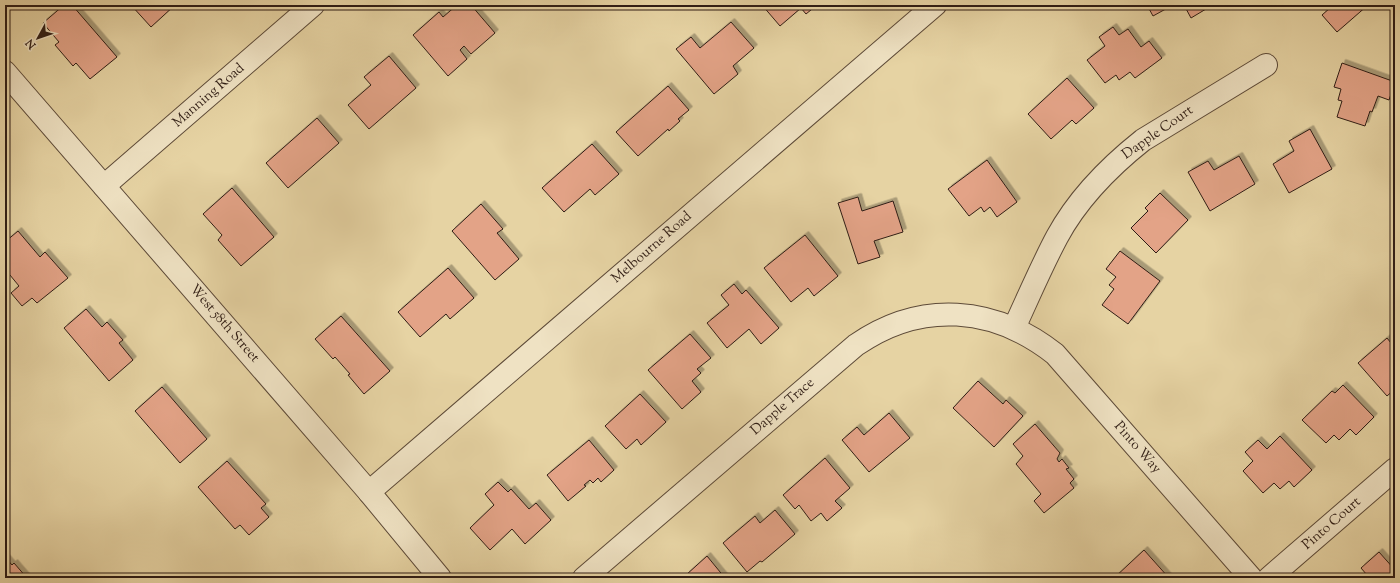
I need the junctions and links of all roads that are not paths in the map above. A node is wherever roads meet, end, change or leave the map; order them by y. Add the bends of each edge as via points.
1 (313, 5) edge
2 (935, 5) edge
3 (1266, 65) dead end
4 (5, 72) edge
5 (104, 186) junction
6 (1014, 328) junction
7 (1395, 469) edge
8 (369, 492) junction
9 (440, 578) edge
10 (584, 578) edge
11 (1251, 578) edge
12 (1268, 578) edge

1 - 5 street, Manning Road
2 - 8 street, Melbourne Road
3 - 6 street, Dapple Court via 1149,136 1095,184 1057,236
4 - 5 street, West 58th Street
5 - 8 street, West 58th Street
6 - 10 street, Dapple Trace via 994,320 972,316 928,316 894,325 864,340
6 - 11 street, Pinto Way via 1033,337 1055,354
7 - 12 street, Pinto Court
8 - 9 street, West 58th Street

